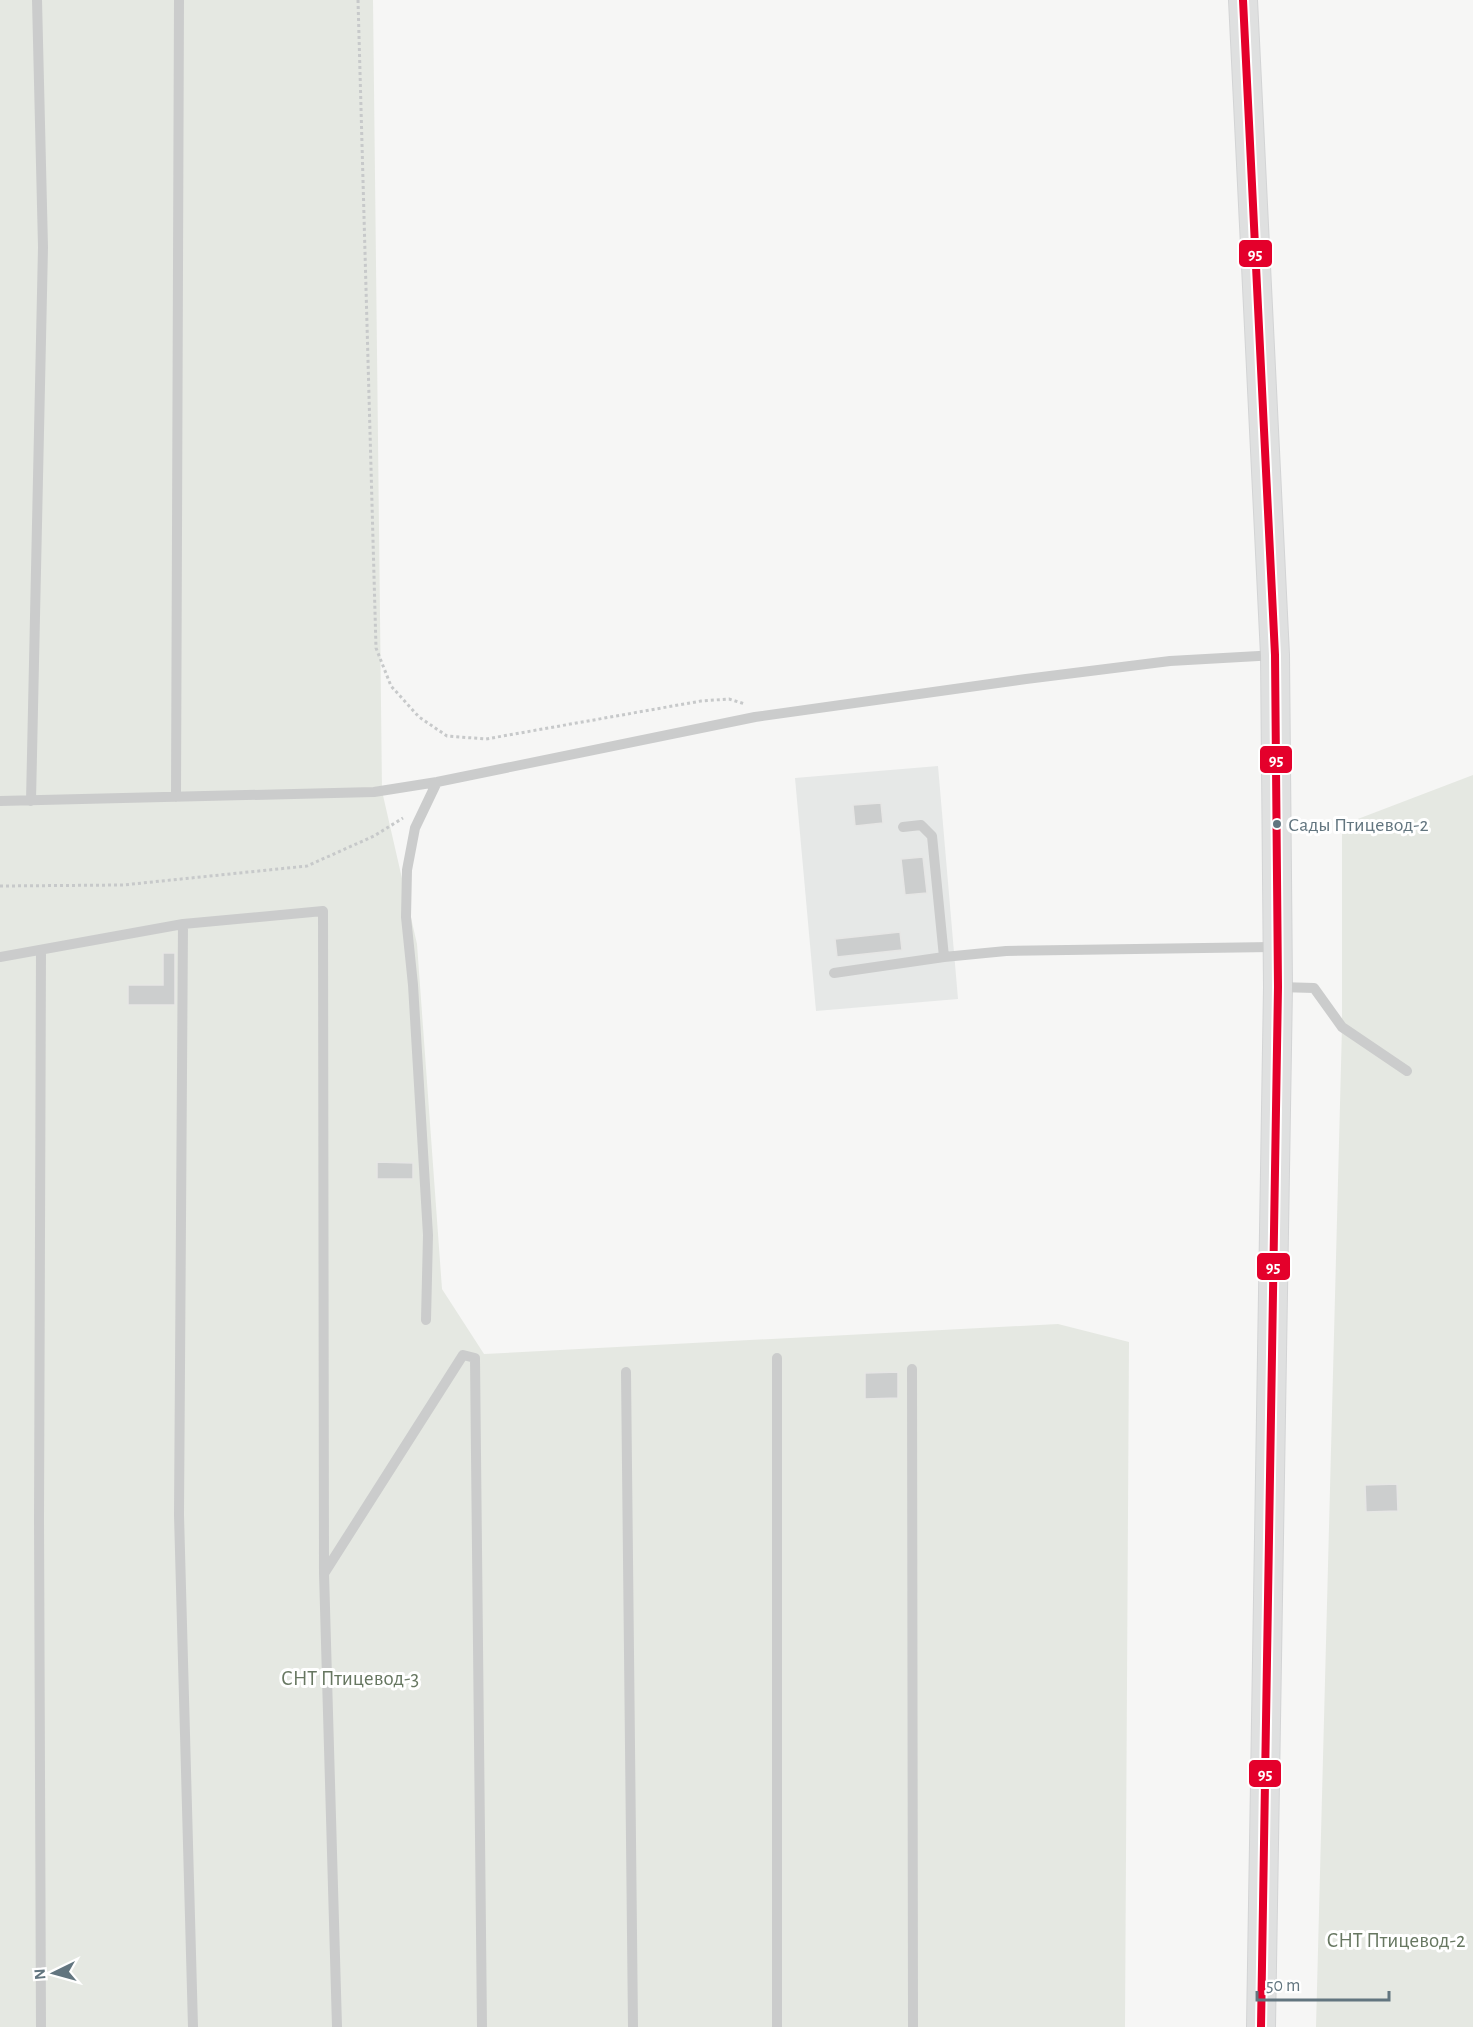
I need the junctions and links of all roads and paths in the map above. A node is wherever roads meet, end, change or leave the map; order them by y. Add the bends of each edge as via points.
1 (37, 0) edge
2 (179, 0) edge
3 (358, 0) edge
4 (1243, 0) edge
5 (1275, 655) junction
6 (755, 717) junction
7 (437, 782) junction
8 (176, 797) junction
9 (0, 801) edge
10 (31, 801) junction
11 (405, 817) dead end
12 (903, 827) dead end
13 (0, 886) edge
14 (183, 924) junction
15 (1277, 947) junction
16 (41, 950) junction
17 (0, 957) edge
18 (944, 957) junction
19 (834, 973) dead end
20 (1278, 987) junction
21 (1407, 1071) dead end
22 (426, 1320) dead end
23 (777, 1358) dead end
24 (912, 1369) dead end
25 (626, 1372) dead end
26 (324, 1574) junction
27 (41, 2027) edge
28 (193, 2027) edge
29 (337, 2027) edge
30 (482, 2027) edge
31 (633, 2027) edge
32 (777, 2027) edge
33 (913, 2027) edge
34 (1260, 2027) edge

1 - 10 lane via 43,246
2 - 8 lane
3 - 6 path via 376,648 391,686 419,717 447,736 486,739 729,699 745,704
4 - 5 main road
5 - 6 lane via 1170,661
5 - 15 main road
6 - 7 lane
7 - 8 lane via 374,792
7 - 22 lane via 415,828 407,870 406,917 428,1235
8 - 10 lane
9 - 10 lane
11 - 13 path via 374,836 307,866 123,885
12 - 18 lane via 921,825 932,836
14 - 16 lane
14 - 26 lane via 323,911
14 - 28 lane via 179,1515
15 - 18 lane via 1006,951
15 - 20 main road
16 - 17 lane
16 - 27 lane
18 - 19 lane
20 - 21 lane via 1314,988 1342,1028
20 - 34 main road
23 - 32 lane
24 - 33 lane
25 - 31 lane
26 - 29 lane
26 - 30 lane via 463,1355 475,1358

